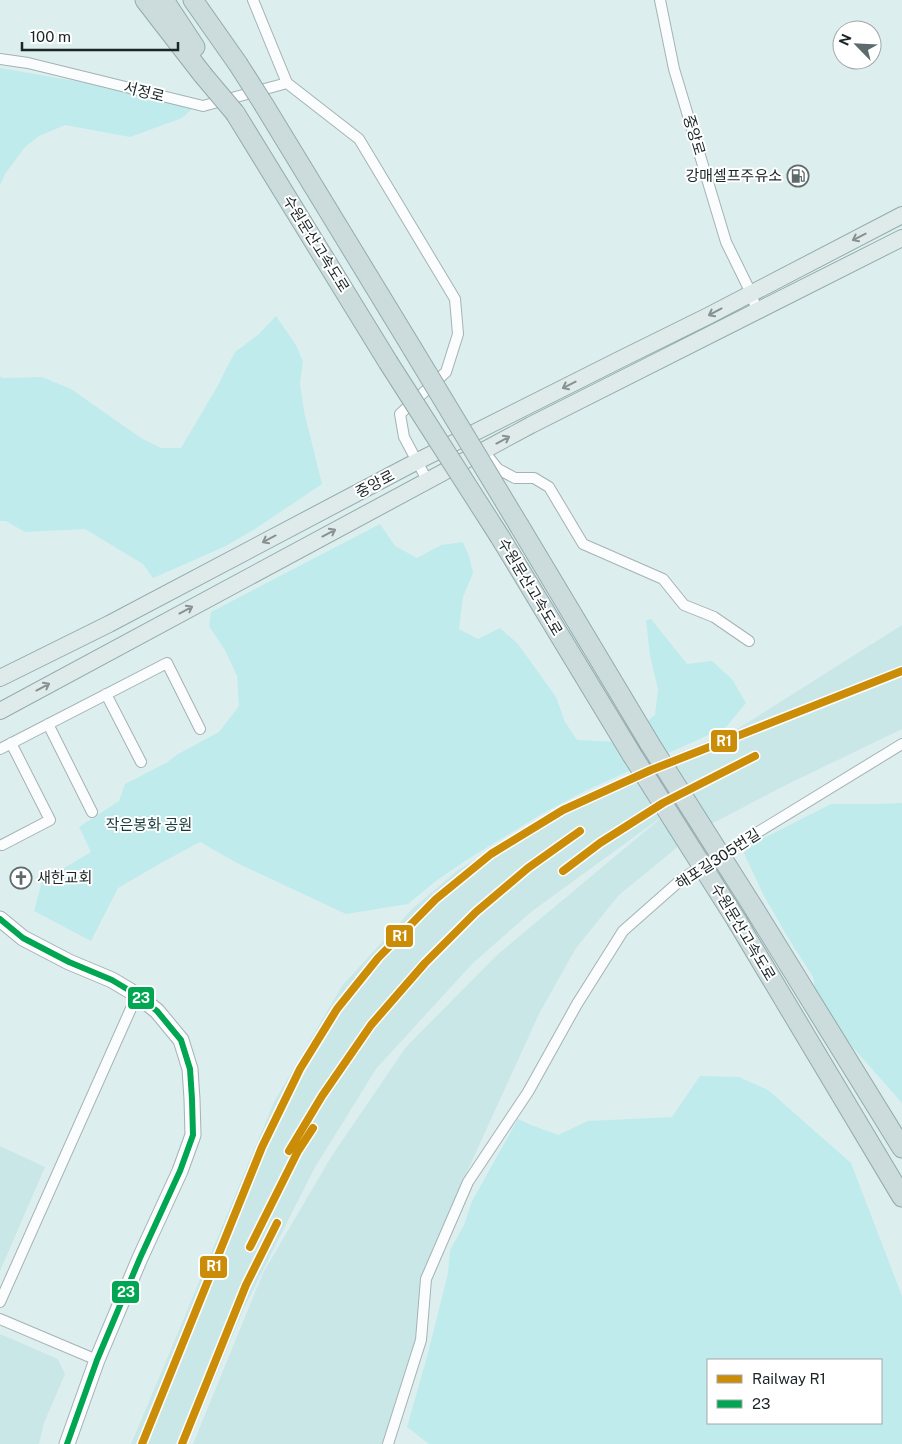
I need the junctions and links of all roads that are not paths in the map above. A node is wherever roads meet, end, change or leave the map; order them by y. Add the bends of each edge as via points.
1 (145, 0) edge
2 (164, 0) edge
3 (193, 0) edge
4 (205, 0) edge
5 (253, 0) edge
6 (660, 0) edge
7 (224, 44) junction
8 (0, 59) edge
9 (208, 73) junction
10 (287, 83) junction
11 (902, 215) edge
12 (902, 238) edge
13 (751, 293) junction
14 (757, 311) junction
15 (484, 450) junction
16 (417, 462) junction
17 (427, 480) junction
18 (749, 641) dead end
19 (0, 678) edge
20 (106, 694) junction
21 (0, 711) edge
22 (48, 724) junction
23 (200, 729) dead end
24 (11, 743) junction
25 (902, 744) edge
26 (0, 748) edge
27 (141, 762) dead end
28 (92, 812) dead end
29 (1, 844) edge
30 (0, 919) edge
31 (137, 995) junction
32 (902, 1148) edge
33 (890, 1178) junction
34 (902, 1197) edge
35 (902, 1203) edge
36 (0, 1302) edge
37 (0, 1319) edge
38 (97, 1360) junction
39 (68, 1444) edge
40 (388, 1444) edge

1 - 9 highway
2 - 9 highway, 수원문산고속도로
3 - 7 highway, 수원문산고속도로
4 - 7 highway
5 - 10 street
6 - 13 street, 중앙로 via 674,69 726,242
7 - 32 highway, 수원문산고속도로, bridge via 412,348 650,744
8 - 10 street, 서정로 via 203,106
9 - 33 highway, 수원문산고속도로, bridge via 500,537
10 - 16 street via 359,139 454,299 458,334 446,372 400,414 404,437
11 -> 13 main road, 중앙로
12 - 14 main road, 중앙로
13 - 14 street, 중앙로
13 -> 16 main road, 중앙로
15 -> 14 main road, 중앙로
15 - 17 main road, 중앙로
15 - 18 street via 498,469 515,478 534,478 549,487 583,544 663,579 684,605 714,617
16 - 17 street
16 -> 19 main road, 중앙로
21 -> 17 main road, 중앙로
20 - 22 street
20 - 23 street via 167,663
20 - 27 street
22 - 24 street
22 - 28 street
24 - 26 street
24 - 29 street via 50,820
25 - 40 street, 해포길305번길 via 683,878 623,931 577,1004 528,1092 468,1182 426,1279 420,1340
30 - 31 main road via 23,938
31 - 36 street
31 - 38 main road via 181,1040 190,1070 193,1135
33 - 34 highway, 수원문산고속도로
33 - 35 highway, 수원문산고속도로
37 - 38 street
38 - 39 main road

